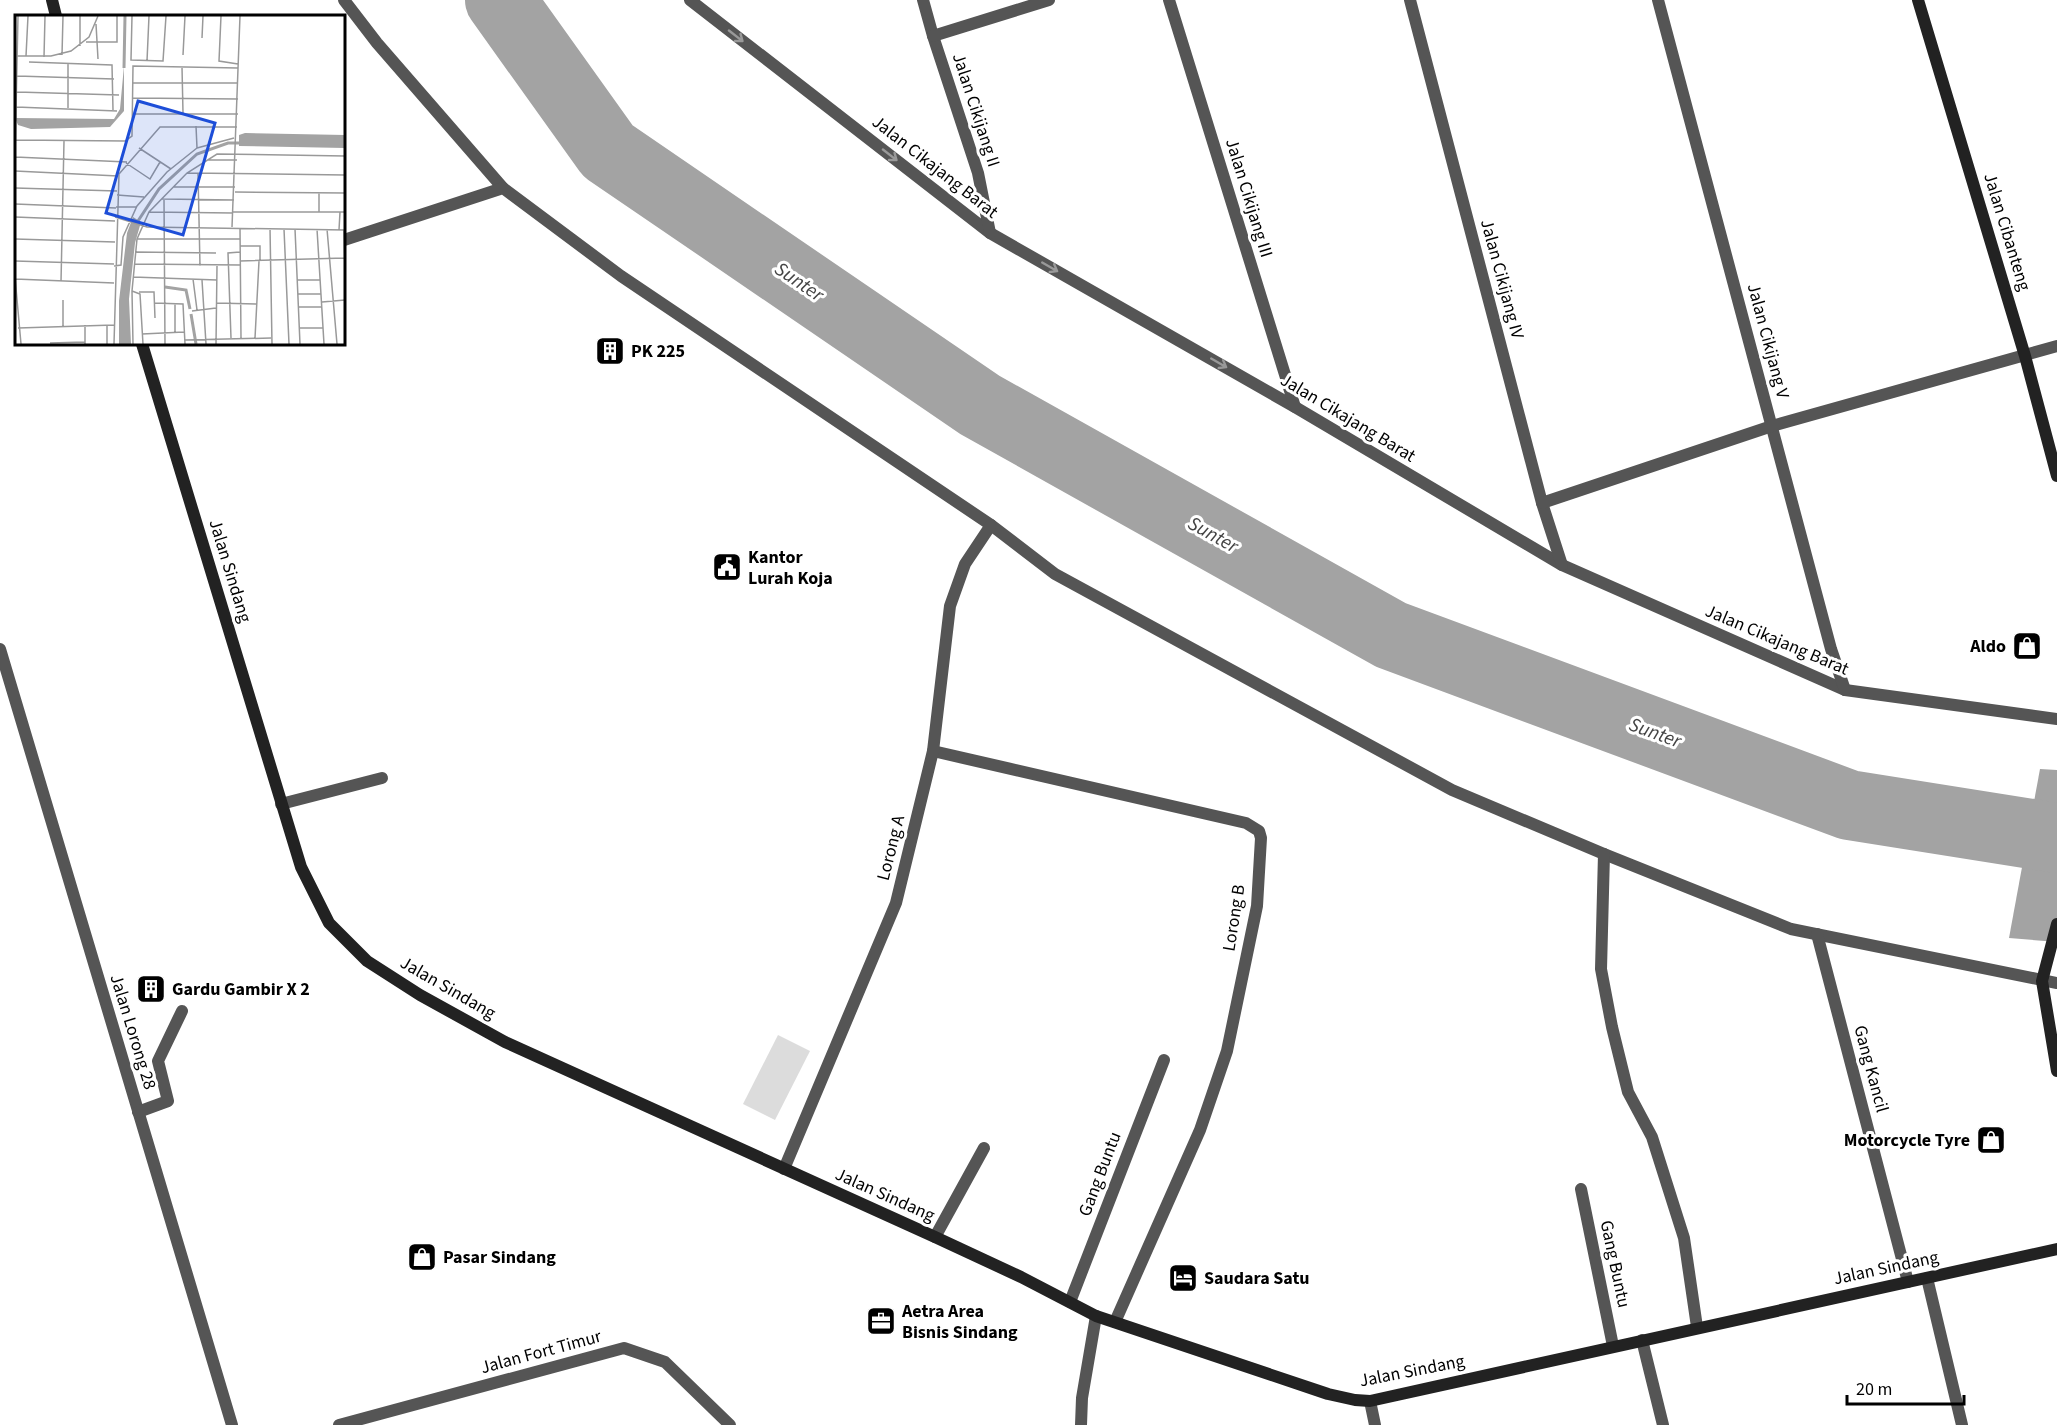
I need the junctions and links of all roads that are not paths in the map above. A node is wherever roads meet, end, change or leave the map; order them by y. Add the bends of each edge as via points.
1 (52, 0) edge
2 (344, 0) edge
3 (690, 0) edge
4 (923, 0) edge
5 (1049, 0) edge
6 (1169, 0) edge
7 (1410, 0) edge
8 (1658, 0) edge
9 (1918, 0) edge
10 (56, 15) edge
11 (933, 36) junction
12 (503, 188) junction
13 (990, 233) junction
14 (345, 240) edge
15 (142, 345) edge
16 (2057, 346) edge
17 (2025, 356) junction
18 (1295, 407) junction
19 (1772, 426) junction
20 (2057, 476) edge
21 (1542, 503) junction
22 (991, 525) junction
23 (1562, 566) junction
24 (0, 649) edge
25 (1845, 690) junction
26 (2057, 719) edge
27 (933, 751) junction
28 (382, 778) dead end
29 (281, 804) junction
30 (1604, 854) junction
31 (2057, 924) edge
32 (1817, 934) junction
33 (2042, 981) junction
34 (2057, 983) edge
35 (182, 1011) dead end
36 (1164, 1060) dead end
37 (2057, 1071) edge
38 (138, 1112) junction
39 (984, 1148) dead end
40 (784, 1169) junction
41 (1581, 1190) dead end
42 (935, 1237) junction
43 (2057, 1249) edge
44 (1927, 1278) junction
45 (1908, 1282) junction
46 (1070, 1302) junction
47 (1096, 1316) junction
48 (1115, 1322) junction
49 (1697, 1327) junction
50 (1642, 1340) junction
51 (1613, 1346) junction
52 (1370, 1401) junction
53 (232, 1425) edge
54 (339, 1425) edge
55 (729, 1425) edge
56 (1081, 1425) edge
57 (1375, 1425) edge
58 (1663, 1425) edge
59 (1962, 1425) edge

1 - 10 street
2 - 12 street via 376,43
3 -> 13 street, Jalan Cikajang Barat
4 - 11 street, Jalan Cikijang II
5 - 11 street
6 - 18 street, Jalan Cikijang III
7 - 21 street, Jalan Cikijang IV
8 - 19 street, Jalan Cikijang V
9 - 17 street, Jalan Cibanteng
11 - 13 street, Jalan Cikijang II via 978,173
12 - 14 street
12 - 22 street via 621,276
13 -> 18 street, Jalan Cikajang Barat
15 - 29 street, Jalan Sindang
16 - 17 street
17 - 19 street
17 - 20 street, Jalan Cibanteng
18 - 23 street, Jalan Cikajang Barat
19 - 21 street
19 - 25 street, Jalan Cikijang V
21 - 23 street, Jalan Cikijang IV
22 - 27 street, Lorong A via 965,564 950,606
22 - 30 street via 1055,574 1441,784
23 - 25 street, Jalan Cikajang Barat
24 - 38 street, Jalan Lorong 28
25 - 26 street, Jalan Cikajang Barat
27 - 40 street, Lorong A via 896,903
27 - 48 street, Lorong B via 1246,824 1258,831 1257,906 1227,1051 1200,1130
28 - 29 street
29 - 40 street, Jalan Sindang via 301,867 329,923 367,961 420,996 505,1042
30 - 32 street via 1791,929
30 - 49 street via 1601,969 1606,998 1628,1092 1653,1137 1684,1238
31 - 33 street
32 - 33 street
32 - 45 street, Gang Kancil
33 - 34 street
33 - 37 street
35 - 38 street via 158,1060 168,1101
36 - 46 street, Gang Buntu
38 - 53 street, Jalan Lorong 28
39 - 42 street
40 - 42 street, Jalan Sindang
41 - 51 street, Gang Buntu
42 - 46 street, Jalan Sindang
43 - 44 street, Jalan Sindang
44 - 45 street, Jalan Sindang
44 - 59 street
45 - 49 street, Jalan Sindang
46 - 47 street, Jalan Sindang
47 - 48 street, Jalan Sindang
47 - 56 street
48 - 52 street, Jalan Sindang via 1328,1394
49 - 50 street, Jalan Sindang
50 - 51 street, Jalan Sindang
50 - 58 street
51 - 52 street, Jalan Sindang
52 - 57 street
54 - 55 street, Jalan Fort Timur via 624,1348 665,1362

